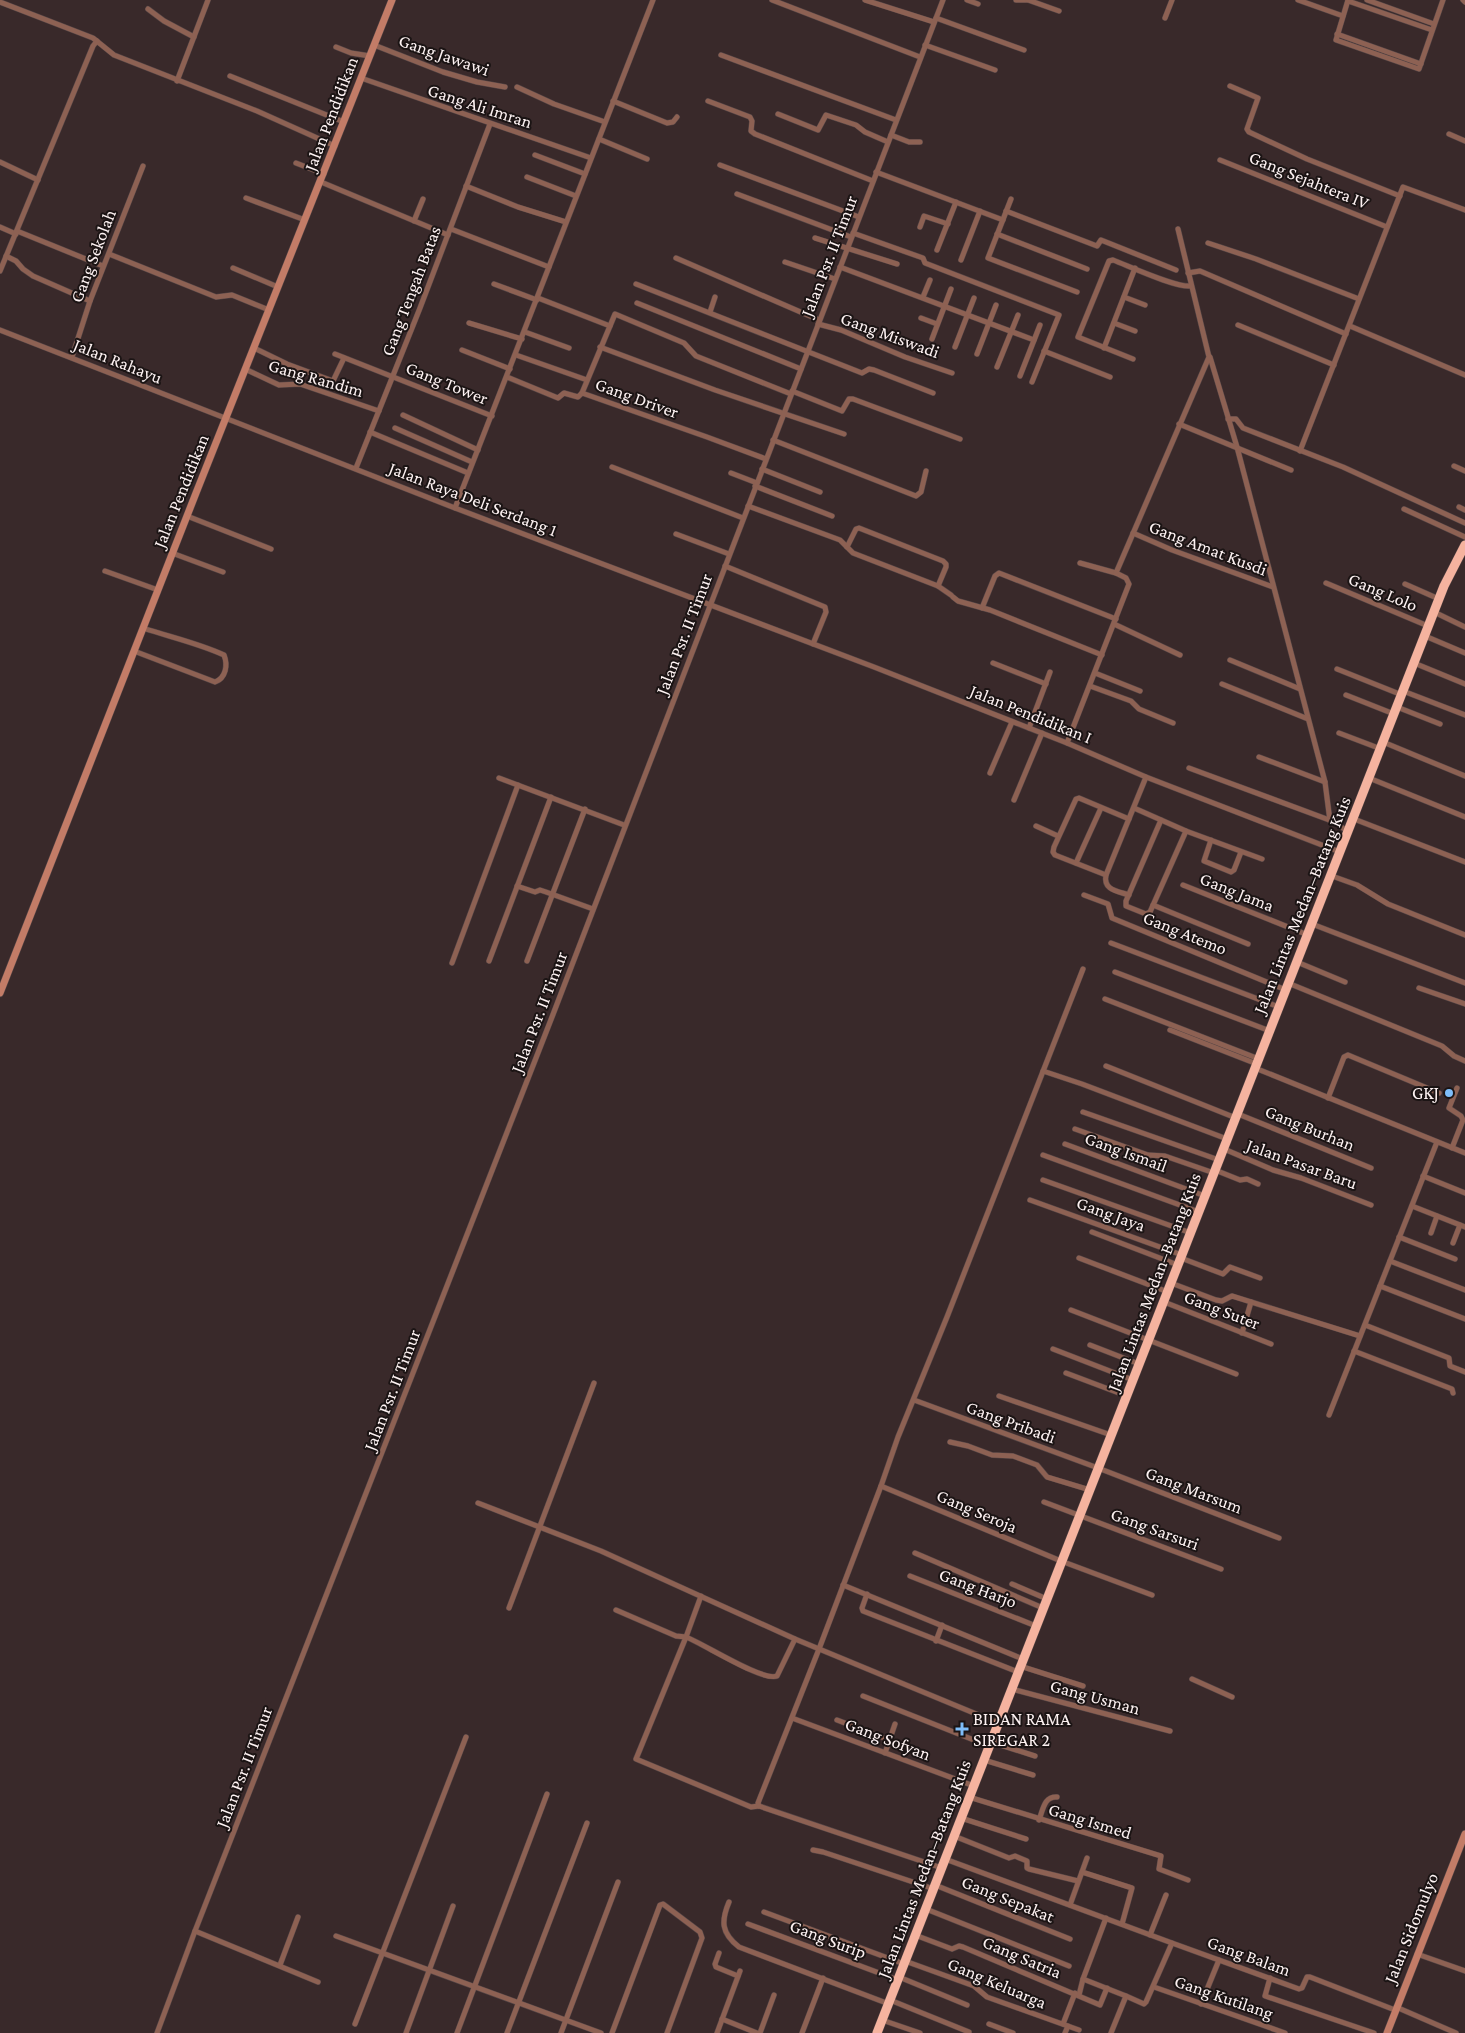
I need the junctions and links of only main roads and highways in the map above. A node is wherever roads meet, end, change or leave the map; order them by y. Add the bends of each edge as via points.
1 (392, 0) edge
2 (1465, 545) edge
3 (0, 993) edge
4 (1465, 1834) edge
5 (877, 2033) edge
6 (1386, 2033) edge

1 - 3 main road, Jalan Pendidikan
2 - 5 highway, Jalan Lintas Medan–Batang Kuis via 1449,574
4 - 6 main road, Jalan Sidomulyo

